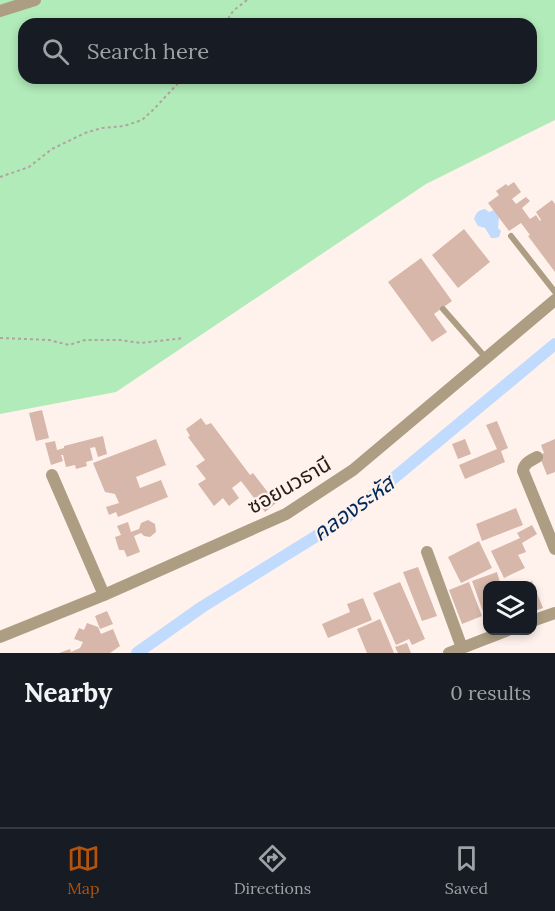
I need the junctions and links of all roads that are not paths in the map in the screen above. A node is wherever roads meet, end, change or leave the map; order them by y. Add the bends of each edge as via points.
1 (35, 0) edge
2 (0, 10) edge
3 (511, 236) dead end
4 (555, 292) edge
5 (555, 300) edge
6 (444, 309) dead end
7 (487, 358) junction
8 (537, 458) dead end
9 (52, 475) dead end
10 (555, 549) edge
11 (427, 552) dead end
12 (104, 596) junction
13 (555, 613) edge
14 (537, 619) edge
15 (495, 635) edge
16 (0, 636) edge
17 (462, 648) junction
18 (449, 653) edge

1 - 2 street
3 - 4 lane
5 - 7 street, ซอยนวธานี
6 - 7 lane
7 - 12 street, ซอยนวธานี via 353,470 286,514
8 - 10 street via 524,466 524,471
9 - 12 street
11 - 17 street
12 - 16 street, ซอยนวธานี
13 - 14 street
15 - 17 street
17 - 18 street

